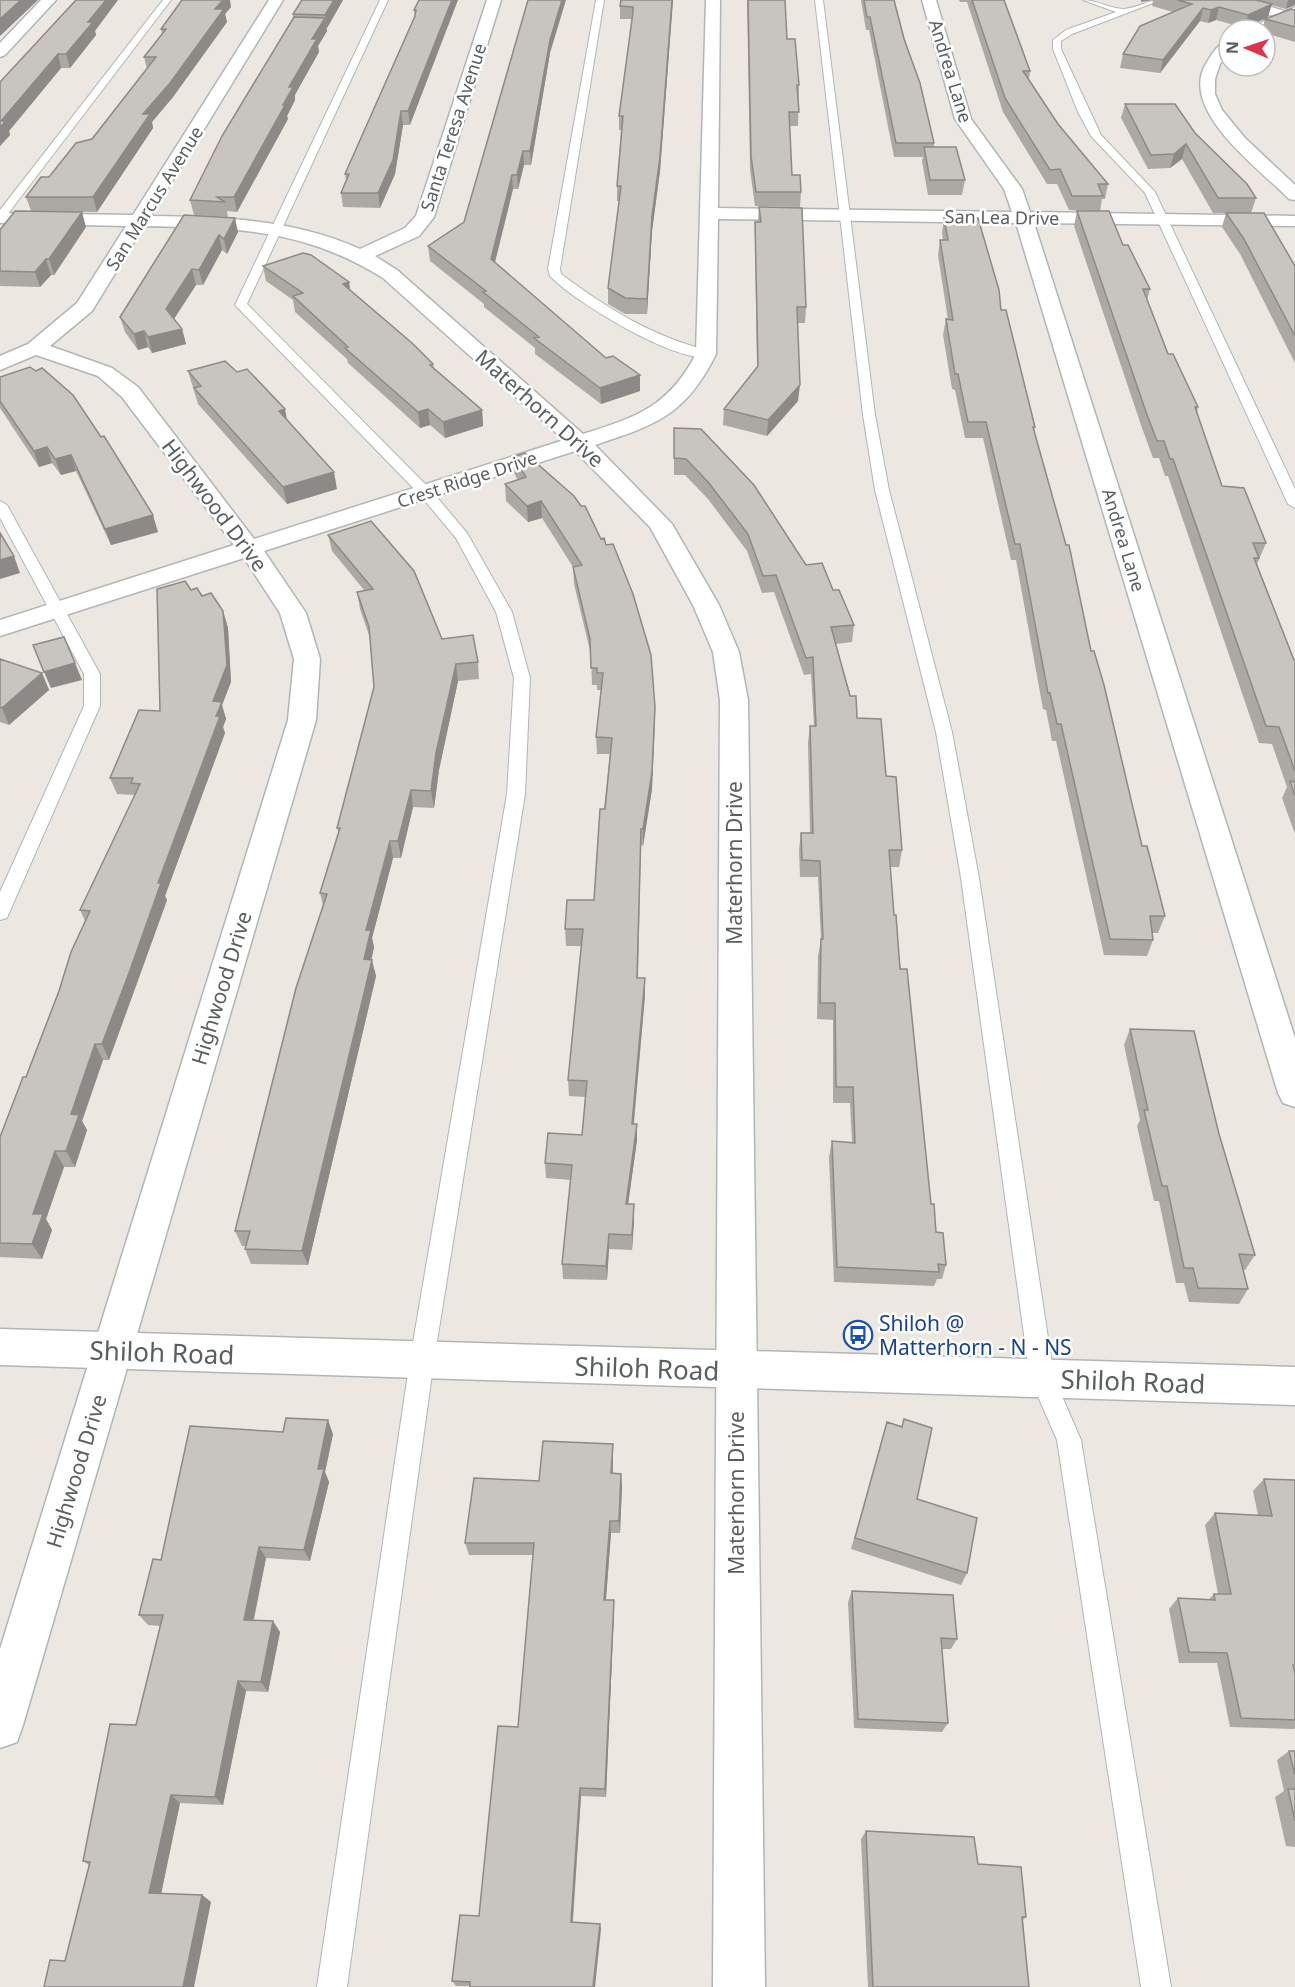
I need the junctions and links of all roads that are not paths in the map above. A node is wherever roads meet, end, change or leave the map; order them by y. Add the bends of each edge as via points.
1 (49, 0) edge
2 (167, 0) edge
3 (276, 0) edge
4 (384, 0) edge
5 (494, 0) edge
6 (600, 0) edge
7 (713, 0) edge
8 (819, 0) edge
9 (929, 0) edge
10 (1087, 0) edge
11 (1157, 0) edge
12 (1232, 0) edge
13 (1276, 0) edge
14 (1125, 12) junction
15 (1293, 12) edge
16 (1277, 19) edge
17 (0, 52) edge
18 (1217, 58) edge
19 (1295, 195) edge
20 (708, 213) junction
21 (847, 215) junction
22 (0, 217) edge
23 (1023, 217) junction
24 (1163, 219) junction
25 (140, 220) junction
26 (1295, 221) edge
27 (277, 228) junction
28 (362, 255) junction
29 (35, 348) junction
30 (706, 354) junction
31 (0, 364) edge
32 (580, 443) junction
33 (425, 492) junction
34 (1295, 504) edge
35 (0, 505) edge
36 (249, 549) junction
37 (56, 608) junction
38 (0, 628) edge
39 (0, 913) edge
40 (1295, 1093) edge
41 (0, 1347) edge
42 (112, 1350) junction
43 (422, 1360) junction
44 (735, 1371) junction
45 (1042, 1378) junction
46 (1295, 1386) edge
47 (0, 1725) edge
48 (332, 1987) edge
49 (739, 1987) edge
50 (1156, 1987) edge

1 - 17 street
2 - 22 lane
3 - 25 street, San Marcus Avenue
4 - 27 lane
5 - 28 street, Santa Teresa Avenue via 425,217 412,231
6 - 30 lane via 554,269 556,276 628,328 661,343
7 - 20 street, Crest Ridge Drive
8 - 21 lane
9 - 23 street, Andrea Lane via 963,119 1012,189
10 - 14 lane
11 - 14 lane
12 - 15 street
13 - 15 street
14 - 24 lane via 1069,32 1057,40 1058,49 1091,126 1103,145 1139,178
15 - 16 street
18 - 19 street via 1206,80 1216,111 1239,140
20 - 21 street, San Lea Drive
20 - 30 street, Crest Ridge Drive
21 - 23 street, San Lea Drive
21 - 45 lane via 868,415 882,490 945,732 970,878
22 - 25 street, Materhorn Drive
23 - 24 street, San Lea Drive
23 - 40 street, Andrea Lane
24 - 26 street, San Lea Drive
24 - 34 lane
25 - 27 street, Materhorn Drive
25 - 29 street, San Marcus Avenue via 85,308
27 - 28 street, Materhorn Drive
27 - 33 lane via 241,305
28 - 32 street, Materhorn Drive via 390,274
29 - 31 street, San Marcus Avenue
29 - 36 street, Highwood Drive via 105,372 130,392
30 - 32 street, Crest Ridge Drive via 691,384 670,406 631,426
32 - 33 street, Crest Ridge Drive
32 - 44 street, Materhorn Drive via 660,524 706,604 722,642 734,700
33 - 36 street, Crest Ridge Drive
33 - 43 lane via 462,536 504,612 522,678 516,794
35 - 37 lane
36 - 37 street, Crest Ridge Drive
36 - 42 street, Highwood Drive via 293,613 307,659 302,720
37 - 38 street, Crest Ridge Drive
37 - 39 lane via 92,674 92,706
41 - 42 street, Shiloh Road
42 - 43 street, Shiloh Road
42 - 47 street, Highwood Drive
43 - 44 street, Shiloh Road
43 - 48 lane
44 - 45 street, Shiloh Road
44 - 49 street, Materhorn Drive
45 - 46 street, Shiloh Road
45 - 50 lane via 1069,1440

